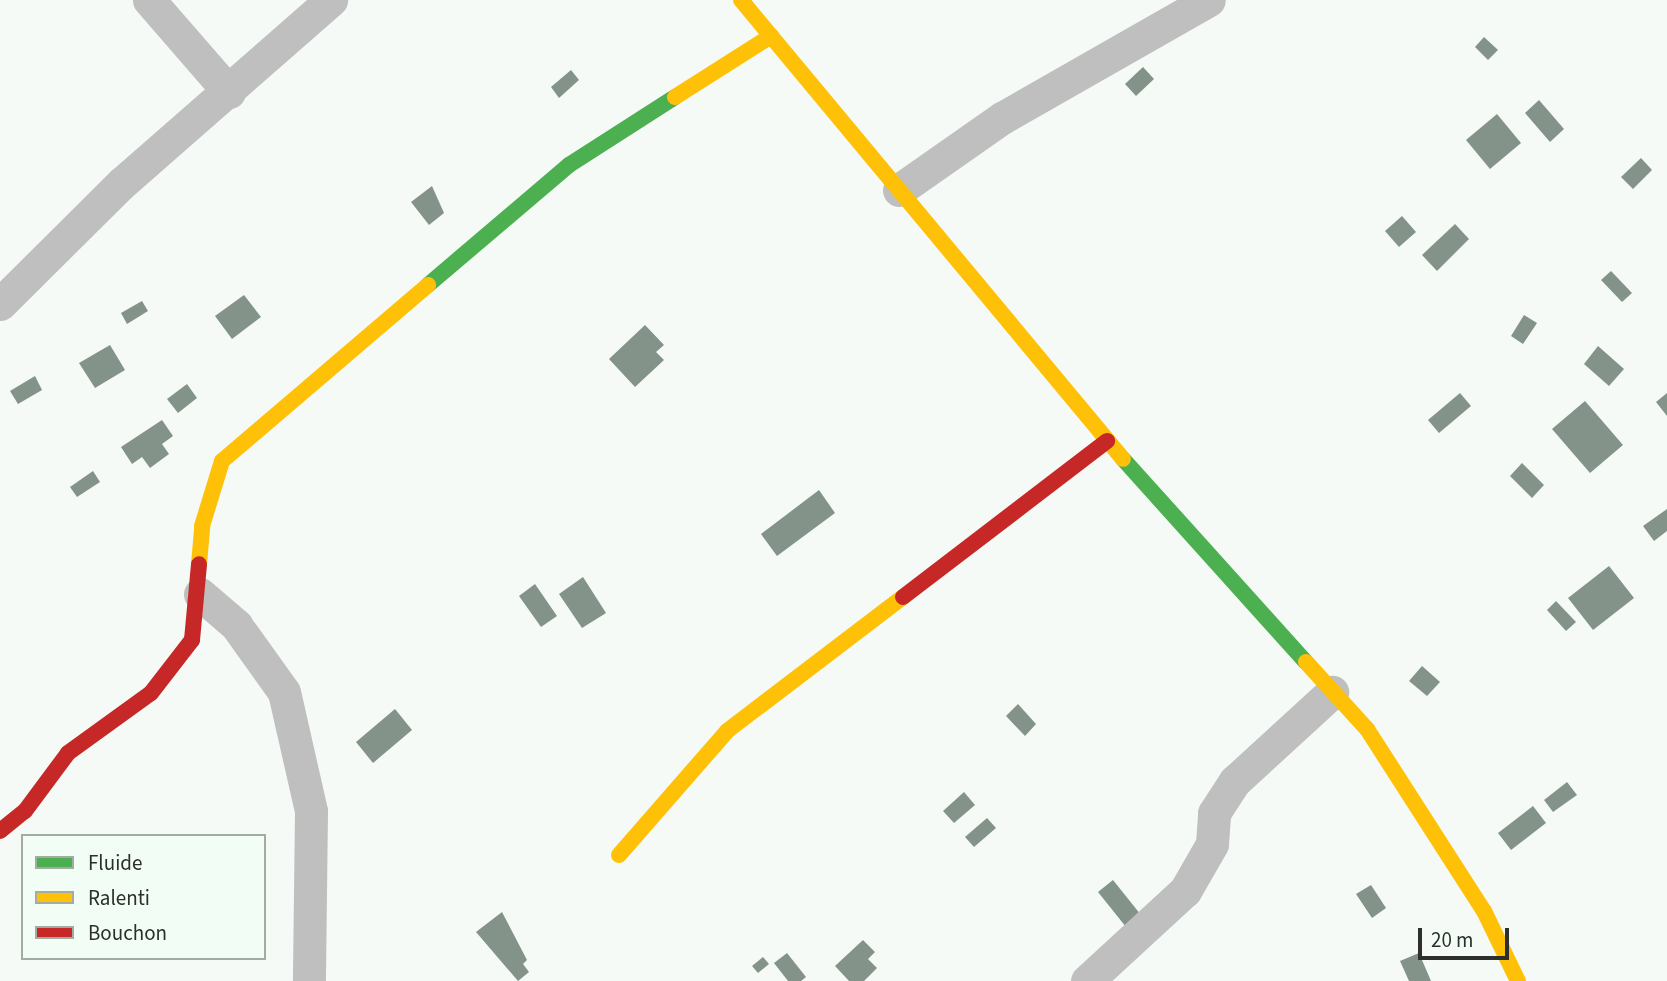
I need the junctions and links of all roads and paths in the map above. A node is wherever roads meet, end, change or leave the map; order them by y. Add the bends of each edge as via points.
1 (149, 0) edge
2 (331, 0) edge
3 (741, 0) edge
4 (1209, 0) edge
5 (771, 37) junction
6 (229, 92) junction
7 (899, 190) junction
8 (0, 304) edge
9 (1107, 441) junction
10 (200, 594) junction
11 (1332, 692) junction
12 (0, 831) edge
13 (619, 855) dead end
14 (309, 981) edge
15 (1087, 981) edge
16 (1518, 981) edge

1 - 6 street
2 - 6 street
3 - 5 street
4 - 7 street via 1002,118
5 - 7 street
5 - 10 street via 569,165 250,433 222,461 202,526
6 - 8 street via 122,183
7 - 9 street
9 - 11 street
9 - 13 street via 727,731
10 - 12 street via 192,640 174,669 152,693 68,753 25,811
10 - 14 street via 236,625 288,703 311,811
11 - 15 street via 1235,781 1214,813 1212,844 1185,891
11 - 16 street via 1381,752 1484,911

